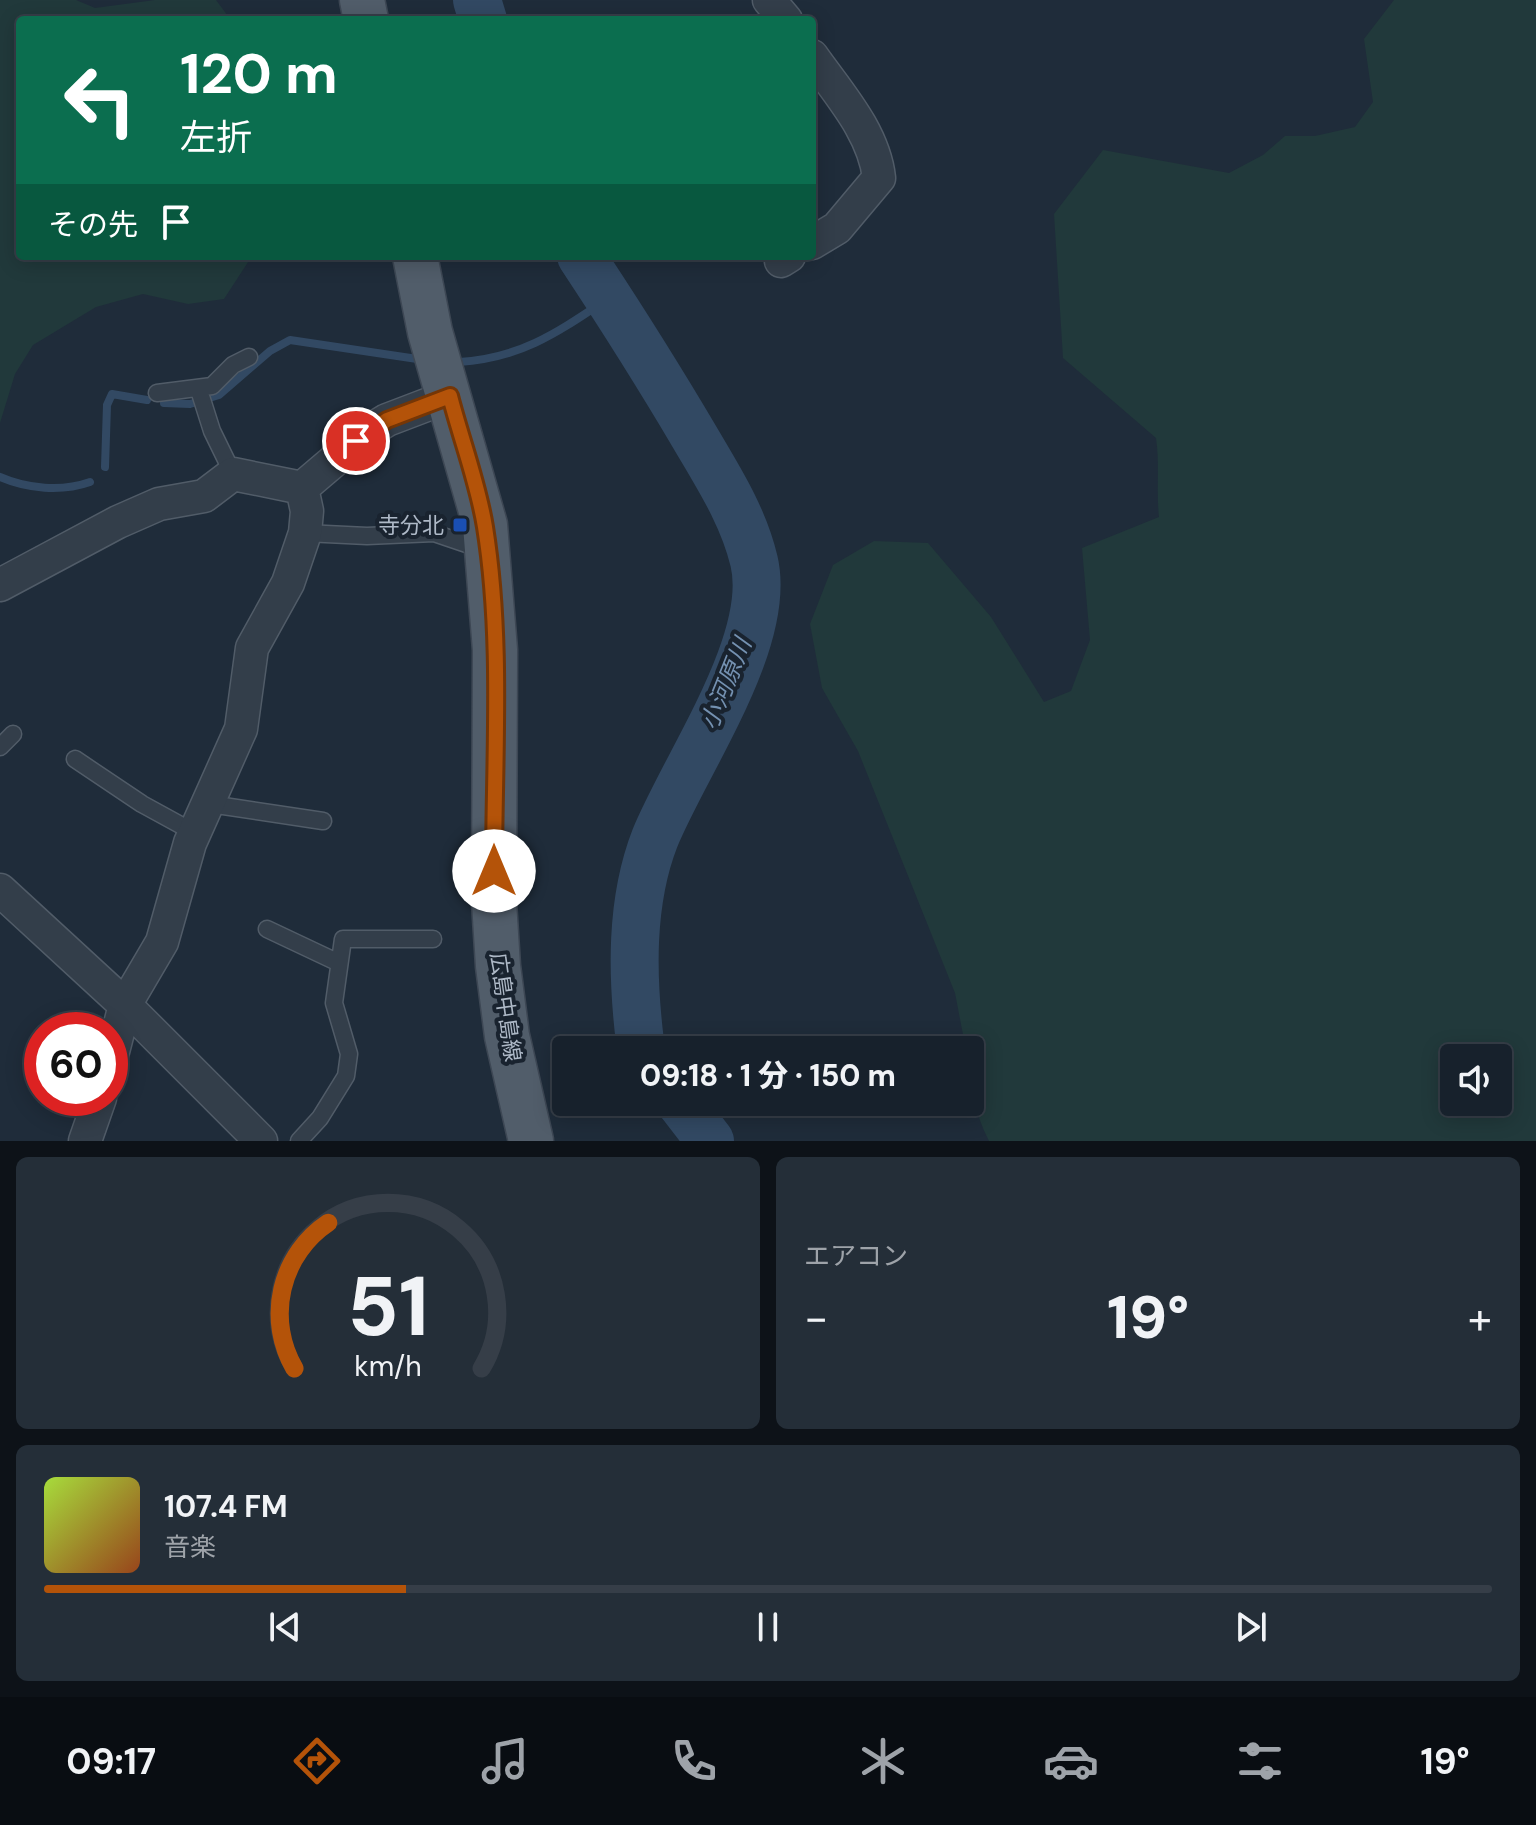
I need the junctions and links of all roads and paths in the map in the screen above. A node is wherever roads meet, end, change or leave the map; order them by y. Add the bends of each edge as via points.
1 (769, 0) edge
2 (783, 16) edge
3 (816, 62) edge
4 (816, 241) edge
5 (416, 260) edge
6 (249, 357) dead end
7 (199, 390) junction
8 (157, 393) dead end
9 (450, 396) junction
10 (233, 474) junction
11 (302, 488) junction
12 (305, 533) junction
13 (487, 551) junction
14 (0, 585) edge
15 (13, 734) dead end
16 (0, 747) edge
17 (75, 759) dead end
18 (210, 804) junction
19 (323, 821) dead end
20 (195, 833) junction
21 (0, 890) edge
22 (267, 929) dead end
23 (433, 939) dead end
24 (339, 963) junction
25 (125, 1005) junction
26 (123, 1012) edge
27 (94, 1116) edge
28 (85, 1141) edge
29 (261, 1141) edge
30 (299, 1141) edge
31 (531, 1141) edge

1 - 2 street
3 - 4 street via 856,118 879,178 837,228
5 - 9 main road, 広島中島線
6 - 7 lane
7 - 8 lane
7 - 10 lane
9 - 11 street via 369,431
9 - 13 main road, 広島中島線 via 485,525
10 - 11 street
10 - 14 street via 204,496 159,504
11 - 12 street
12 - 13 lane via 421,532
12 - 18 street via 288,583 252,648 241,729
13 - 31 main road, 広島中島線 via 495,650 498,966 507,1036
15 - 16 lane
17 - 20 lane
18 - 19 lane
18 - 20 street
20 - 25 street via 162,942
21 - 25 street
22 - 24 lane
23 - 24 lane via 343,939
24 - 30 lane via 334,1003 349,1054 346,1076
25 - 26 street
25 - 29 street
27 - 28 street

